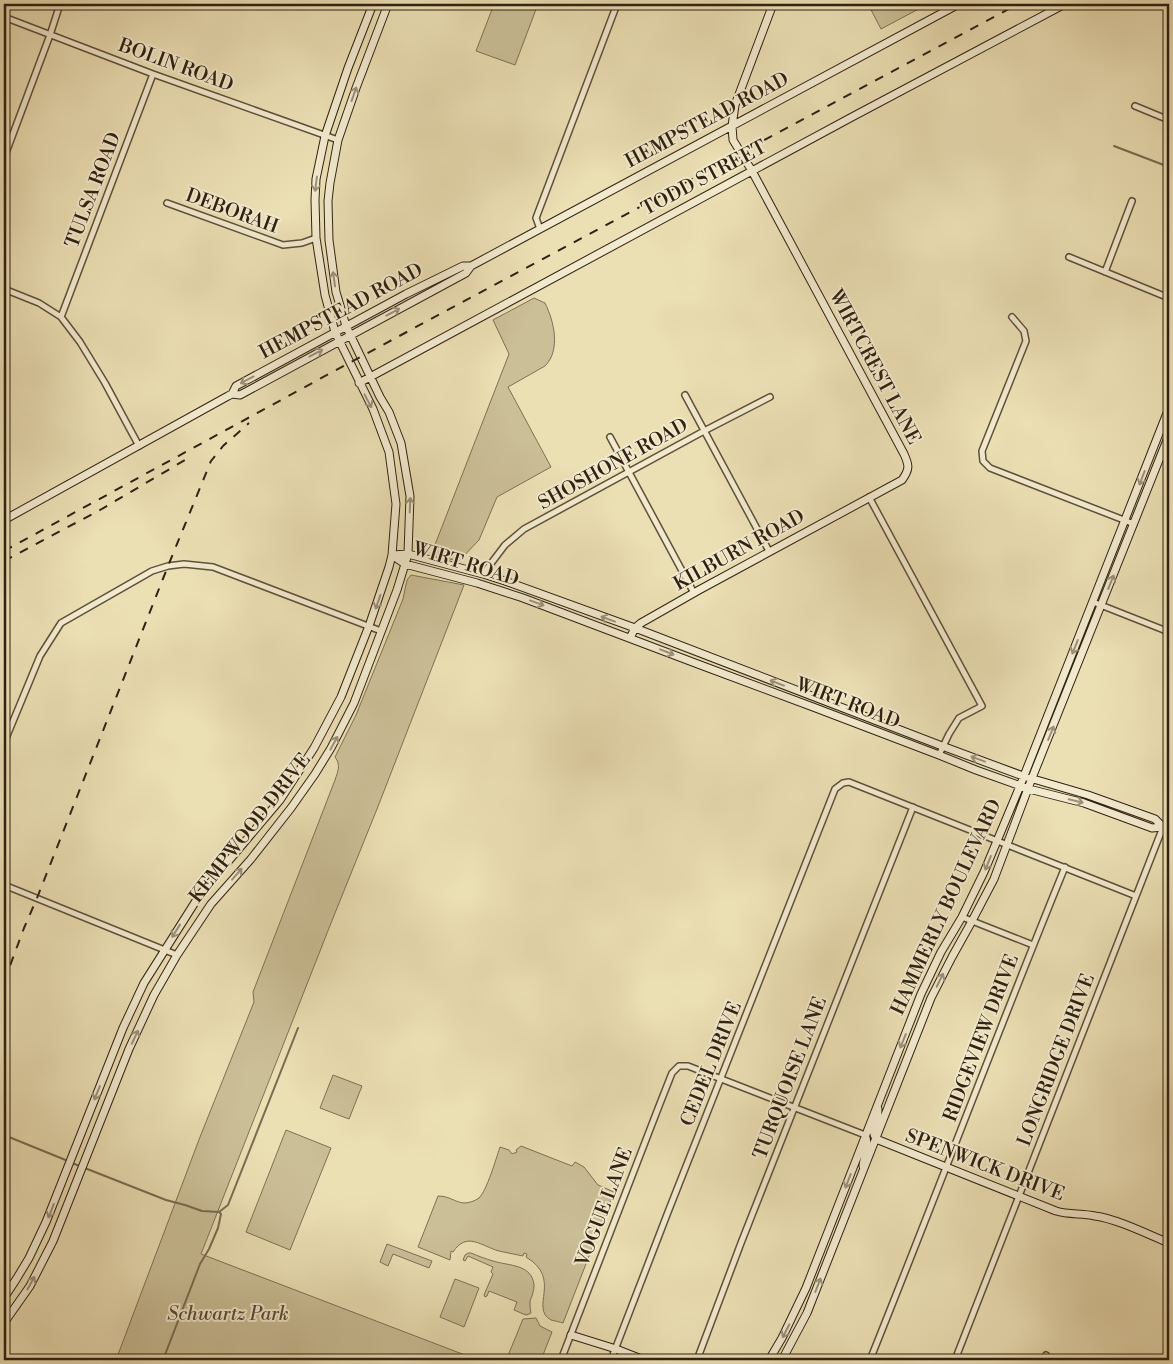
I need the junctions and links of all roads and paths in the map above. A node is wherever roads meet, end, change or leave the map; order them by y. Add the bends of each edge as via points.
1 (60, 4) edge
2 (373, 4) edge
3 (388, 4) edge
4 (617, 4) edge
5 (773, 4) edge
6 (959, 4) edge
7 (1064, 4) edge
8 (4, 17) edge
9 (363, 30) junction
10 (50, 34) junction
11 (375, 36) junction
12 (153, 74) junction
13 (1135, 106) dead end
14 (1169, 120) edge
15 (732, 126) junction
16 (325, 136) junction
17 (338, 140) junction
18 (4, 158) edge
19 (752, 171) junction
20 (1132, 201) dead end
21 (167, 203) dead end
22 (540, 228) junction
23 (316, 238) junction
24 (1069, 258) dead end
25 (471, 266) junction
26 (1105, 272) junction
27 (4, 289) edge
28 (1169, 298) edge
29 (61, 317) junction
30 (1012, 317) dead end
31 (346, 326) junction
32 (335, 332) junction
33 (351, 335) junction
34 (338, 342) junction
35 (371, 377) junction
36 (359, 383) junction
37 (232, 394) junction
38 (685, 394) dead end
39 (770, 397) dead end
40 (1169, 408) edge
41 (704, 431) junction
42 (1159, 432) junction
43 (1169, 435) edge
44 (610, 437) dead end
45 (139, 446) junction
46 (404, 459) junction
47 (391, 462) junction
48 (628, 472) junction
49 (869, 497) junction
50 (4, 520) edge
51 (1125, 521) junction
52 (1134, 524) junction
53 (769, 551) junction
54 (408, 554) junction
55 (392, 555) junction
56 (405, 564) junction
57 (483, 574) junction
58 (694, 592) junction
59 (1093, 602) junction
60 (1102, 606) junction
61 (369, 626) junction
62 (635, 628) junction
63 (381, 631) junction
64 (1169, 632) edge
65 (630, 638) junction
66 (1060, 684) junction
67 (1069, 687) junction
68 (4, 743) edge
69 (942, 746) junction
70 (940, 755) junction
71 (1023, 776) junction
72 (1032, 778) junction
73 (1020, 786) junction
74 (1029, 789) junction
75 (913, 808) junction
76 (1166, 828) edge
77 (997, 841) junction
78 (1007, 844) junction
79 (1065, 867) junction
80 (4, 886) edge
81 (1136, 896) junction
82 (962, 917) junction
83 (972, 921) junction
84 (1033, 945) junction
85 (164, 950) junction
86 (177, 955) junction
87 (915, 1010) junction
88 (925, 1015) junction
89 (109, 1064) junction
90 (122, 1068) junction
91 (721, 1080) junction
92 (879, 1102) junction
93 (795, 1108) junction
94 (865, 1135) junction
95 (876, 1139) junction
96 (947, 1168) junction
97 (862, 1176) junction
98 (59, 1190) junction
99 (72, 1194) junction
100 (1020, 1196) junction
101 (828, 1232) junction
102 (837, 1236) junction
103 (1169, 1243) edge
104 (4, 1298) edge
105 (797, 1308) junction
106 (807, 1313) junction
107 (4, 1323) edge
108 (571, 1334) junction
109 (616, 1349) junction
110 (560, 1360) edge
111 (611, 1360) edge
112 (644, 1360) edge
113 (697, 1360) edge
114 (768, 1360) edge
115 (782, 1360) edge
116 (870, 1360) edge
117 (955, 1360) edge

1 - 10 street
2 - 9 main road, KEMPWOOD DRIVE
3 - 11 main road, KEMPWOOD DRIVE
4 - 22 street via 536,218
5 - 15 main road via 735,105
6 - 15 main road, HEMPSTEAD ROAD
7 - 19 main road, TODD STREET
8 - 10 street, BOLIN ROAD
9 - 11 main road
9 - 16 main road, KEMPWOOD DRIVE
10 - 12 street, BOLIN ROAD
10 - 18 street
17 -> 11 main road, KEMPWOOD DRIVE
12 - 16 street, BOLIN ROAD
12 - 29 street, TULSA ROAD
13 - 14 street
15 - 19 main road, WIRTCREST LANE via 733,140
15 - 22 main road, HEMPSTEAD ROAD
16 - 17 street, BOLIN ROAD
16 -> 23 main road, KEMPWOOD DRIVE via 316,180
31 -> 17 main road, KEMPWOOD DRIVE via 336,292 329,240 328,201
19 - 35 main road, TODD STREET
19 - 49 main road, WIRTCREST LANE via 908,464 902,480
20 - 26 street
21 - 23 street, DEBORAH via 283,245
22 - 25 main road, HEMPSTEAD ROAD
23 - 32 main road, KEMPWOOD DRIVE via 324,295
24 - 26 street
25 - 31 main road, HEMPSTEAD ROAD via 457,268
33 -> 25 main road, HEMPSTEAD ROAD via 466,273
26 - 28 street
27 - 29 street via 39,303
29 - 45 street via 105,383
30 - 51 street via 1024,331 1026,341 982,451 983,461 990,468
31 - 32 main road, HEMPSTEAD ROAD
31 - 33 main road, KEMPWOOD DRIVE
32 - 34 main road, KEMPWOOD DRIVE
32 -> 37 main road, HEMPSTEAD ROAD via 236,386
33 - 34 main road, HEMPSTEAD ROAD
33 - 35 main road, KEMPWOOD DRIVE
34 - 36 main road, KEMPWOOD DRIVE
37 -> 34 main road, HEMPSTEAD ROAD via 240,395
35 - 36 main road, TODD STREET
35 - 46 main road, KEMPWOOD DRIVE via 389,412
36 -> 47 main road, KEMPWOOD DRIVE via 373,409
37 - 45 main road, HEMPSTEAD ROAD
38 - 41 street
39 - 41 street, SHOSHONE ROAD
40 - 42 main road, HAMMERLY BOULEVARD
41 - 48 street, SHOSHONE ROAD
41 - 53 street
42 - 43 street
42 -> 51 main road, HAMMERLY BOULEVARD
43 - 52 main road, HAMMERLY BOULEVARD
44 - 48 street
45 - 50 main road, HEMPSTEAD ROAD
46 - 47 main road
54 -> 46 main road, KEMPWOOD DRIVE via 410,496
47 - 55 main road, KEMPWOOD DRIVE via 396,504
48 - 57 street, SHOSHONE ROAD via 524,529 505,545
48 - 58 street
49 - 53 main road, KILBURN ROAD
49 - 69 street via 982,706 959,718
51 - 52 street
51 - 59 main road, HAMMERLY BOULEVARD
60 -> 52 main road, HAMMERLY BOULEVARD
53 - 58 main road, KILBURN ROAD
54 - 55 main road, WIRT ROAD
54 - 56 main road, KEMPWOOD DRIVE
54 - 57 main road, WIRT ROAD
55 - 56 main road, WIRT ROAD
55 -> 61 main road, KEMPWOOD DRIVE
56 - 63 main road, KEMPWOOD DRIVE
56 -> 65 main road, WIRT ROAD via 502,591
62 -> 57 main road, WIRT ROAD
58 - 62 main road, KILBURN ROAD
59 - 60 street
59 -> 66 main road, HAMMERLY BOULEVARD
60 - 64 street
60 - 67 main road, HAMMERLY BOULEVARD
61 - 63 street
61 - 68 street via 213,567 184,564 152,571 61,623 40,656
61 -> 85 main road, KEMPWOOD DRIVE via 341,697 302,768 280,800 199,896
62 - 65 main road
69 -> 62 main road, WIRT ROAD
86 -> 63 main road, KEMPWOOD DRIVE via 211,904 270,835 315,774 354,703
65 -> 70 main road, WIRT ROAD
66 - 67 main road
66 - 71 main road, HAMMERLY BOULEVARD
72 -> 67 main road, HAMMERLY BOULEVARD
69 - 70 street
71 -> 69 main road, WIRT ROAD
70 - 73 main road, WIRT ROAD
71 - 72 main road, WIRT ROAD
71 - 73 main road, HAMMERLY BOULEVARD
72 - 74 main road, HAMMERLY BOULEVARD
72 - 76 main road, WIRT ROAD via 1155,819
73 - 74 main road, WIRT ROAD
73 - 77 main road, HAMMERLY BOULEVARD
74 -> 76 main road, WIRT ROAD via 1084,803 1152,828
74 - 78 main road, HAMMERLY BOULEVARD
75 - 77 street
75 - 91 street, CEDEL DRIVE via 849,782 834,789
75 - 93 street, TURQUOISE LANE
76 - 81 street, LONGRIDGE DRIVE
77 - 78 street
77 -> 82 main road, HAMMERLY BOULEVARD
78 - 79 street
78 - 83 main road, HAMMERLY BOULEVARD via 994,879
79 - 81 street
79 - 84 street, RIDGEVIEW DRIVE
80 - 85 street
81 - 100 street, LONGRIDGE DRIVE
82 - 83 street
82 - 87 main road, HAMMERLY BOULEVARD via 941,952
83 - 84 street
88 -> 83 main road, HAMMERLY BOULEVARD
84 - 96 street, RIDGEVIEW DRIVE
85 - 86 street
85 - 89 main road, KEMPWOOD DRIVE via 144,983
90 -> 86 main road, KEMPWOOD DRIVE via 154,995
87 - 88 main road
87 -> 92 main road, HAMMERLY BOULEVARD
88 - 95 main road, HAMMERLY BOULEVARD
89 - 90 main road
89 -> 98 main road, KEMPWOOD DRIVE
90 - 99 main road, KEMPWOOD DRIVE
91 - 93 street
91 - 108 street, VOGUE LANE via 688,1066 679,1066 672,1073
91 - 109 street, CEDEL DRIVE
92 - 94 main road, HAMMERLY BOULEVARD
92 - 95 main road via 873,1129
93 - 94 street
93 - 113 street, TURQUOISE LANE
94 - 97 main road via 868,1142
94 -> 101 main road, HAMMERLY BOULEVARD
95 - 96 main road, SPENWICK DRIVE
95 - 97 main road, HAMMERLY BOULEVARD
96 - 100 main road, SPENWICK DRIVE
96 - 116 street, RIDGEVIEW DRIVE
97 - 102 main road, HAMMERLY BOULEVARD
98 - 99 main road
98 -> 104 main road, KEMPWOOD DRIVE via 29,1258
107 -> 99 main road, KEMPWOOD DRIVE via 30,1286
100 - 103 main road, SPENWICK DRIVE via 1066,1214 1113,1221
100 - 117 street, LONGRIDGE DRIVE
101 - 102 main road
101 - 105 main road, HAMMERLY BOULEVARD
106 -> 102 main road, HAMMERLY BOULEVARD
105 - 106 main road
105 -> 114 main road, HAMMERLY BOULEVARD
106 - 115 main road, HAMMERLY BOULEVARD
108 - 109 main road
108 - 110 street, VOGUE LANE
109 - 111 street, CEDEL DRIVE
109 - 112 main road

